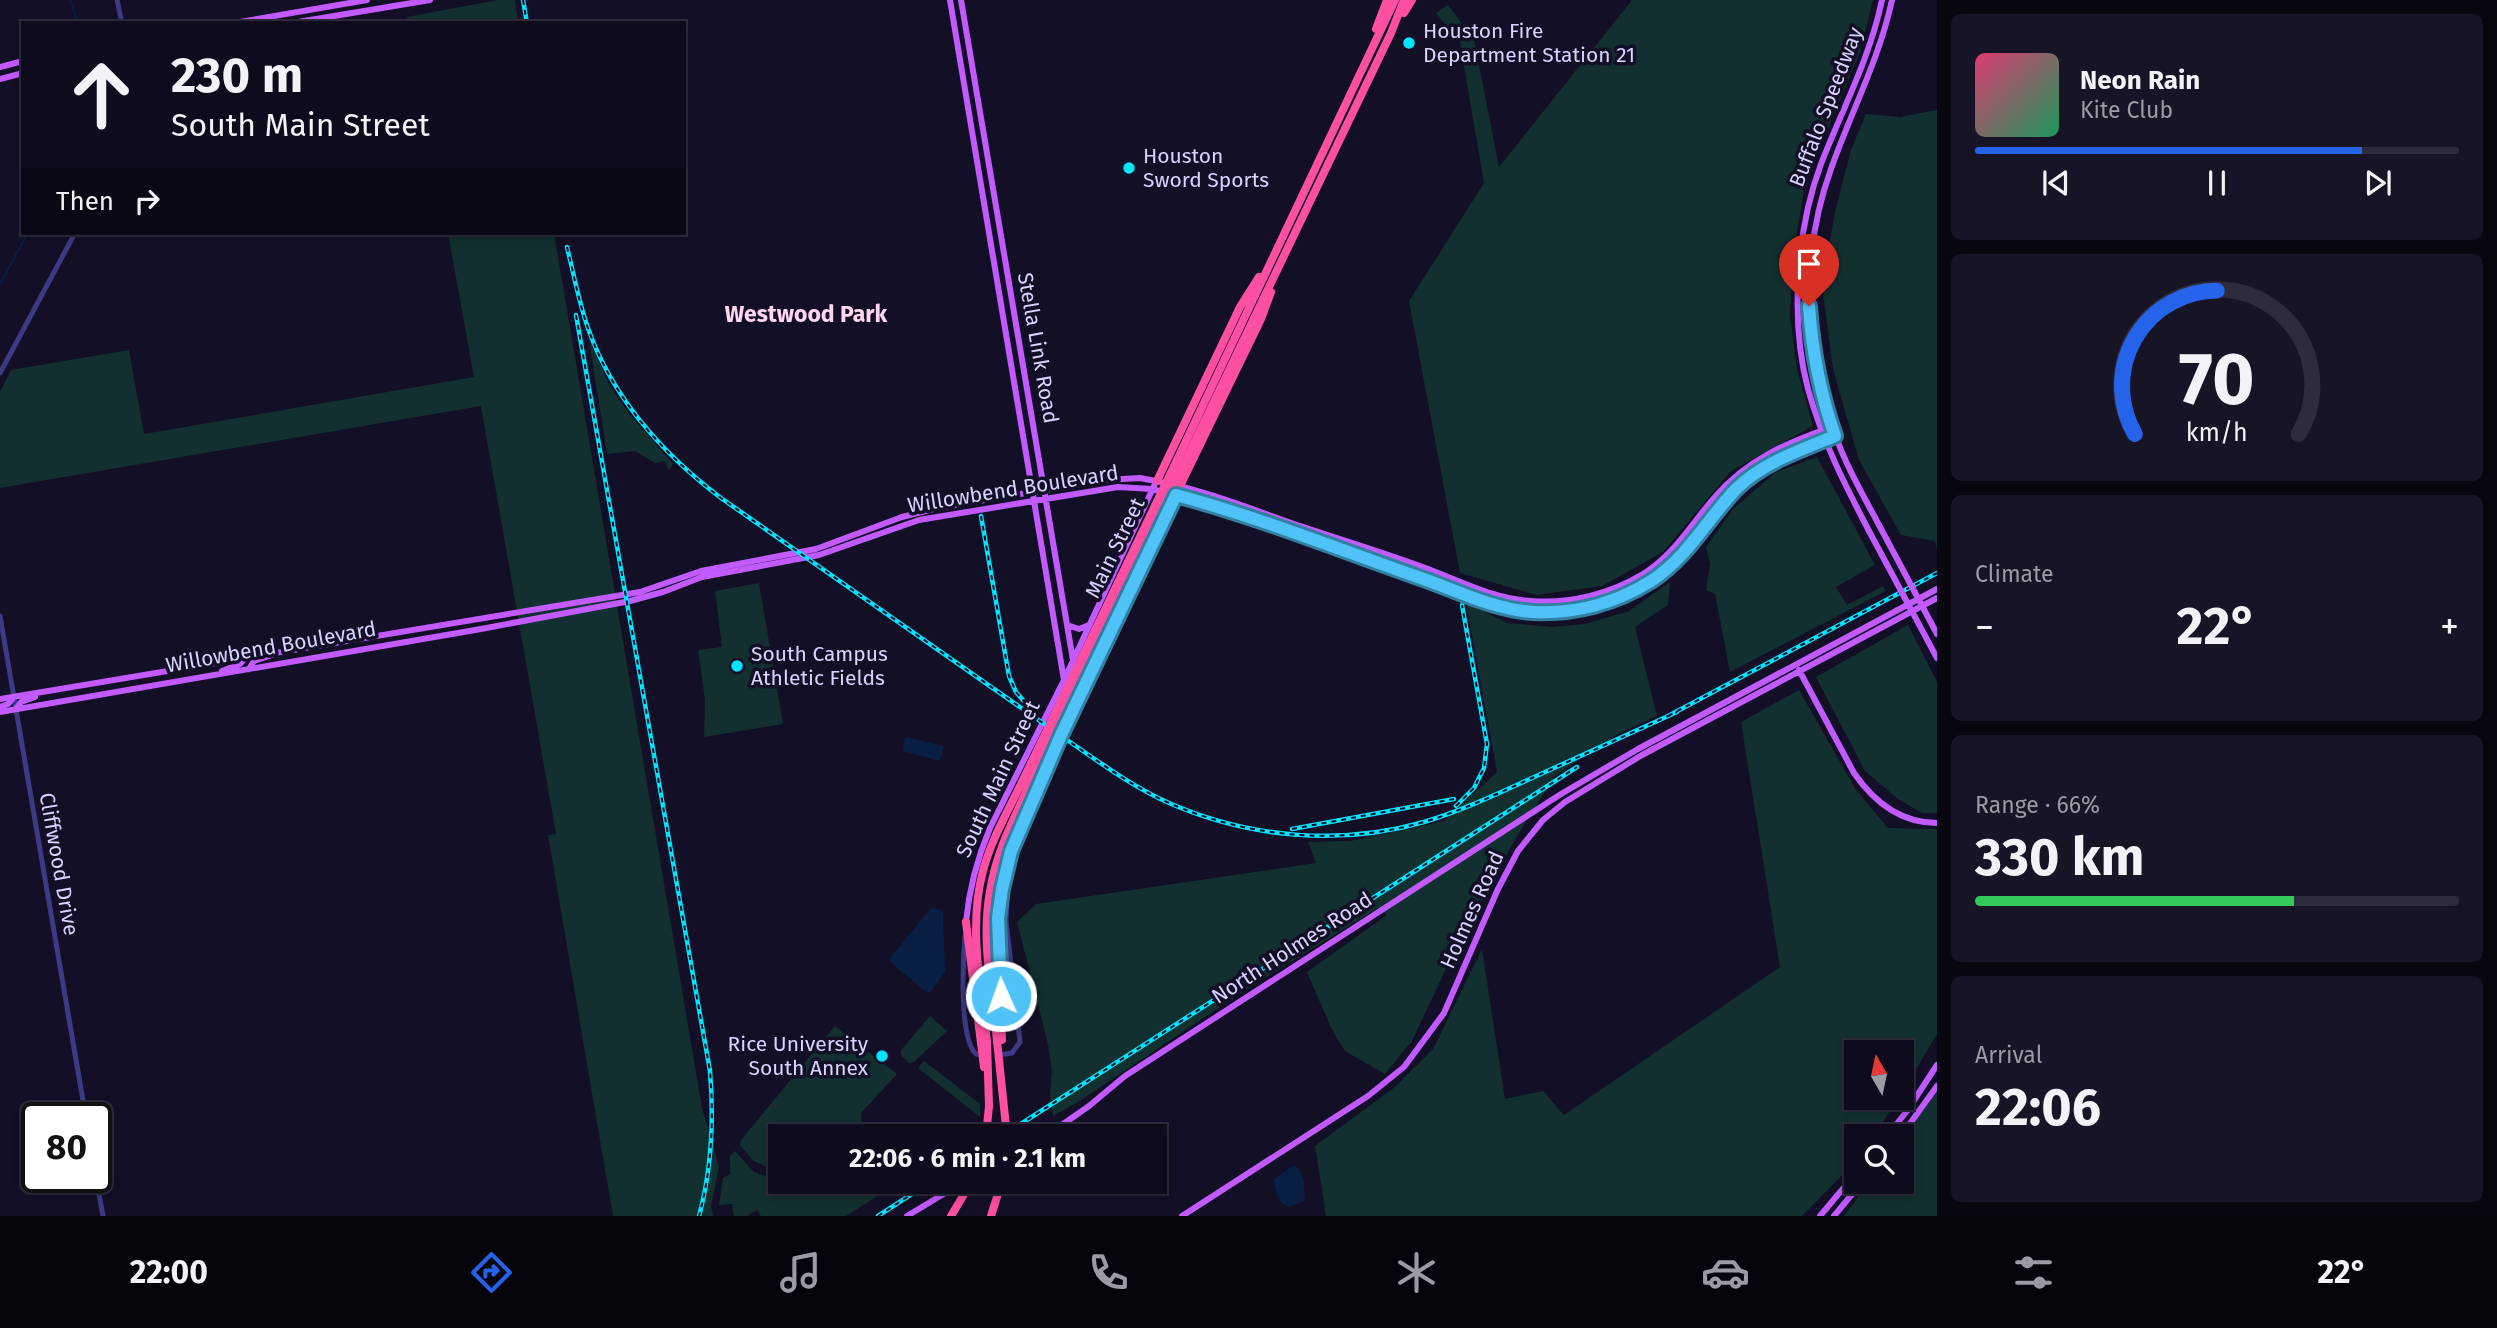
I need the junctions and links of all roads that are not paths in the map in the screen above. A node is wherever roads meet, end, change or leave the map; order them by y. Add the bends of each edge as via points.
1 (117, 0) edge
2 (367, 0) edge
3 (430, 0) edge
4 (950, 0) edge
5 (961, 0) edge
6 (1387, 0) edge
7 (1395, 0) edge
8 (1405, 0) edge
9 (1412, 0) edge
10 (1882, 0) edge
11 (1892, 0) edge
12 (399, 3) edge
13 (122, 21) edge
14 (246, 21) edge
15 (303, 21) edge
16 (1391, 33) junction
17 (1872, 37) junction
18 (1882, 40) junction
19 (21, 62) edge
20 (0, 67) edge
21 (21, 74) edge
22 (1359, 78) junction
23 (0, 79) edge
24 (1849, 99) junction
25 (1859, 102) junction
26 (1816, 179) junction
27 (1827, 181) junction
28 (74, 235) edge
29 (1280, 244) junction
30 (1800, 259) junction
31 (1810, 260) junction
32 (1801, 346) junction
33 (1812, 346) junction
34 (0, 373) edge
35 (1832, 427) junction
36 (1822, 430) junction
37 (1835, 436) junction
38 (1825, 440) junction
39 (1756, 460) junction
40 (1165, 461) junction
41 (1183, 464) junction
42 (1762, 469) junction
43 (1105, 484) junction
44 (1154, 485) junction
45 (1180, 486) junction
46 (1044, 490) junction
47 (1033, 492) junction
48 (1176, 495) junction
49 (1045, 498) junction
50 (1034, 500) junction
51 (1144, 507) junction
52 (937, 512) junction
53 (1167, 515) junction
54 (1699, 518) junction
55 (1294, 524) junction
56 (1707, 525) junction
57 (1290, 533) junction
58 (1344, 540) junction
59 (1341, 550) junction
60 (1421, 566) junction
61 (1646, 572) junction
62 (1419, 578) junction
63 (1651, 581) junction
64 (1937, 589) edge
65 (1062, 592) junction
66 (1050, 594) junction
67 (1496, 595) junction
68 (1937, 598) edge
69 (1576, 599) junction
70 (1492, 605) junction
71 (1578, 610) junction
72 (548, 611) junction
73 (510, 613) junction
74 (0, 616) edge
75 (1090, 624) junction
76 (1067, 625) junction
77 (481, 629) junction
78 (400, 631) junction
79 (1937, 634) edge
80 (402, 642) junction
81 (322, 644) junction
82 (290, 649) junction
83 (247, 656) junction
84 (324, 656) junction
85 (1937, 658) edge
86 (1073, 660) junction
87 (1798, 668) junction
88 (249, 669) junction
89 (167, 671) junction
90 (211, 676) junction
91 (1065, 680) junction
92 (170, 683) junction
93 (91, 684) junction
94 (50, 691) junction
95 (93, 696) junction
96 (14, 697) junction
97 (0, 699) edge
98 (1078, 702) junction
99 (1052, 705) junction
100 (0, 709) edge
101 (16, 709) junction
102 (1072, 713) junction
103 (1026, 784) junction
104 (1561, 794) joint
105 (1937, 823) edge
106 (1011, 851) junction
107 (966, 922) junction
108 (1000, 1040) junction
109 (984, 1042) junction
110 (1937, 1065) edge
111 (1937, 1086) edge
112 (83, 1102) edge
113 (987, 1124) edge
114 (1006, 1124) edge
115 (1063, 1124) edge
116 (1896, 1124) edge
117 (1908, 1124) edge
118 (1844, 1188) edge
119 (99, 1193) edge
120 (943, 1194) edge
121 (964, 1194) edge
122 (998, 1194) edge
123 (1852, 1194) edge
124 (103, 1216) edge
125 (907, 1216) edge
126 (951, 1216) edge
127 (991, 1216) edge
128 (1182, 1216) edge
129 (1821, 1216) edge
130 (1834, 1216) edge

1 - 13 street
2 - 14 main road
3 - 12 main road
4 - 47 main road, Stella Link Road
5 - 46 main road, Stella Link Road
6 - 22 highway
7 - 22 highway, Main Street
8 - 16 highway, Main Street
9 - 16 highway
10 - 17 main road, Buffalo Speedway
11 - 18 main road, Buffalo Speedway
12 - 15 main road
16 - 41 highway, Main Street
17 - 18 main road
17 - 24 main road, Buffalo Speedway
18 - 25 main road, Buffalo Speedway
19 - 20 main road
21 - 23 main road
22 - 29 highway, Main Street
24 - 25 main road
24 - 26 main road, Buffalo Speedway
25 - 27 main road, Buffalo Speedway
26 - 27 main road
26 - 30 main road, Buffalo Speedway
27 - 31 main road, Buffalo Speedway
28 - 34 street
29 - 40 highway via 1240,307
29 - 41 highway, Main Street
30 - 31 main road
30 - 32 main road, Buffalo Speedway
31 - 33 main road, Buffalo Speedway
32 - 33 main road
32 - 36 main road, Buffalo Speedway
33 - 35 main road, Buffalo Speedway via 1818,385
35 - 36 main road, Willowbend Boulevard
35 - 37 main road, Buffalo Speedway
36 - 38 main road, Buffalo Speedway
36 - 39 main road, Willowbend Boulevard
37 - 38 main road, Willowbend Boulevard
37 - 79 main road, Buffalo Speedway, bridge
38 - 42 main road, Willowbend Boulevard
38 - 85 main road, Buffalo Speedway, bridge
39 - 42 main road
39 - 54 main road, Willowbend Boulevard via 1731,480
40 - 41 highway via 1169,470 1182,472
40 - 44 highway
41 - 45 highway
41 - 103 highway, Main Street, bridge
42 - 56 main road, Willowbend Boulevard via 1737,488
43 - 44 main road, Willowbend Boulevard via 1140,478
43 - 46 main road, Willowbend Boulevard
43 - 49 main road, Willowbend Boulevard
44 - 45 main road, Willowbend Boulevard
44 - 48 main road, Willowbend Boulevard
44 - 51 main road, South Main Street
45 - 48 main road, South Main Street
45 - 55 main road, Willowbend Boulevard
46 - 47 main road, Willowbend Boulevard
46 - 49 main road, Stella Link Road
47 - 50 main road, Stella Link Road
47 - 52 main road, Willowbend Boulevard
48 - 53 main road, South Main Street
48 - 57 main road, Willowbend Boulevard
49 - 50 main road, Willowbend Boulevard
49 - 65 main road, Stella Link Road
50 - 52 main road, Willowbend Boulevard
50 - 66 main road, Stella Link Road
51 - 53 main road via 1153,502 1163,505
51 - 75 main road, South Main Street
52 - 72 main road, Willowbend Boulevard via 902,517 816,552 689,573 640,592
53 - 98 main road, South Main Street
54 - 56 main road
54 - 61 main road, Willowbend Boulevard via 1676,547
55 - 57 main road
55 - 58 main road, Willowbend Boulevard
56 - 63 main road, Willowbend Boulevard via 1673,565
57 - 59 main road, Willowbend Boulevard
58 - 59 main road
58 - 60 main road, Willowbend Boulevard
59 - 62 main road, Willowbend Boulevard
60 - 62 main road
60 - 67 main road, Willowbend Boulevard
61 - 63 main road
61 - 69 main road, Willowbend Boulevard
62 - 70 main road, Willowbend Boulevard
63 - 71 main road, Willowbend Boulevard via 1611,601
64 - 87 main road, Holmes Road
65 - 66 main road
65 - 76 main road, Stella Link Road
66 - 91 main road, Stella Link Road
67 - 69 main road, Willowbend Boulevard via 1529,601
67 - 70 main road
68 - 87 main road, Holmes Road
69 - 71 main road
70 - 71 main road, Willowbend Boulevard via 1533,612
72 - 73 main road, Willowbend Boulevard
72 - 77 main road, Willowbend Boulevard
73 - 77 main road via 484,622
73 - 78 main road, Willowbend Boulevard
74 - 96 street, Cliffwood Drive
75 - 76 main road via 1080,629
75 - 86 main road, South Main Street
76 - 86 main road, Stella Link Road
77 - 80 main road, Willowbend Boulevard
78 - 80 main road
78 - 81 main road, Willowbend Boulevard
80 - 84 main road, Willowbend Boulevard
81 - 82 main road, Willowbend Boulevard
81 - 84 main road
82 - 83 main road, Willowbend Boulevard
82 - 88 main road via 254,661
83 - 89 main road, Willowbend Boulevard
83 - 90 main road via 240,664
84 - 88 main road, Willowbend Boulevard
86 - 91 main road, South Main Street
86 - 98 main road, Stella Link Road
87 - 104 main road, Holmes Road via 1638,749
87 - 105 main road via 1865,789 1896,814
87 - 128 main road, Holmes Road via 1642,755 1543,820 1518,851 1498,888 1444,1013 1404,1067 1368,1096
88 - 90 main road, Willowbend Boulevard
89 - 92 main road
89 - 93 main road, Willowbend Boulevard
90 - 92 main road, Willowbend Boulevard
91 - 99 main road, South Main Street
92 - 95 main road, Willowbend Boulevard
93 - 94 main road, Willowbend Boulevard
93 - 95 main road
94 - 96 main road, Willowbend Boulevard
94 - 101 main road via 21,702
95 - 101 main road, Willowbend Boulevard
96 - 97 main road, Willowbend Boulevard
96 - 100 main road
96 - 101 street, Cliffwood Drive
98 - 102 main road, South Main Street
99 - 102 main road
99 - 107 main road, South Main Street via 979,853
100 - 101 main road, Willowbend Boulevard
101 - 112 street, Cliffwood Drive
102 - 106 main road, South Main Street
103 - 108 highway, Main Street via 989,891 988,944
103 - 109 highway, Main Street via 988,855 979,892 977,944
104 - 115 main road, North Holmes Road via 1125,1076
106 - 107 street, South Main Street via 1006,921 1020,1034 1012,1053 976,1055 968,1043 963,964
106 - 108 highway via 998,918
107 - 109 highway
108 - 114 highway, bridge
109 - 113 highway, bridge
110 - 116 main road
111 - 117 main road
118 - 129 main road
119 - 124 street
120 - 125 main road
121 - 126 highway
122 - 127 highway
123 - 130 main road

